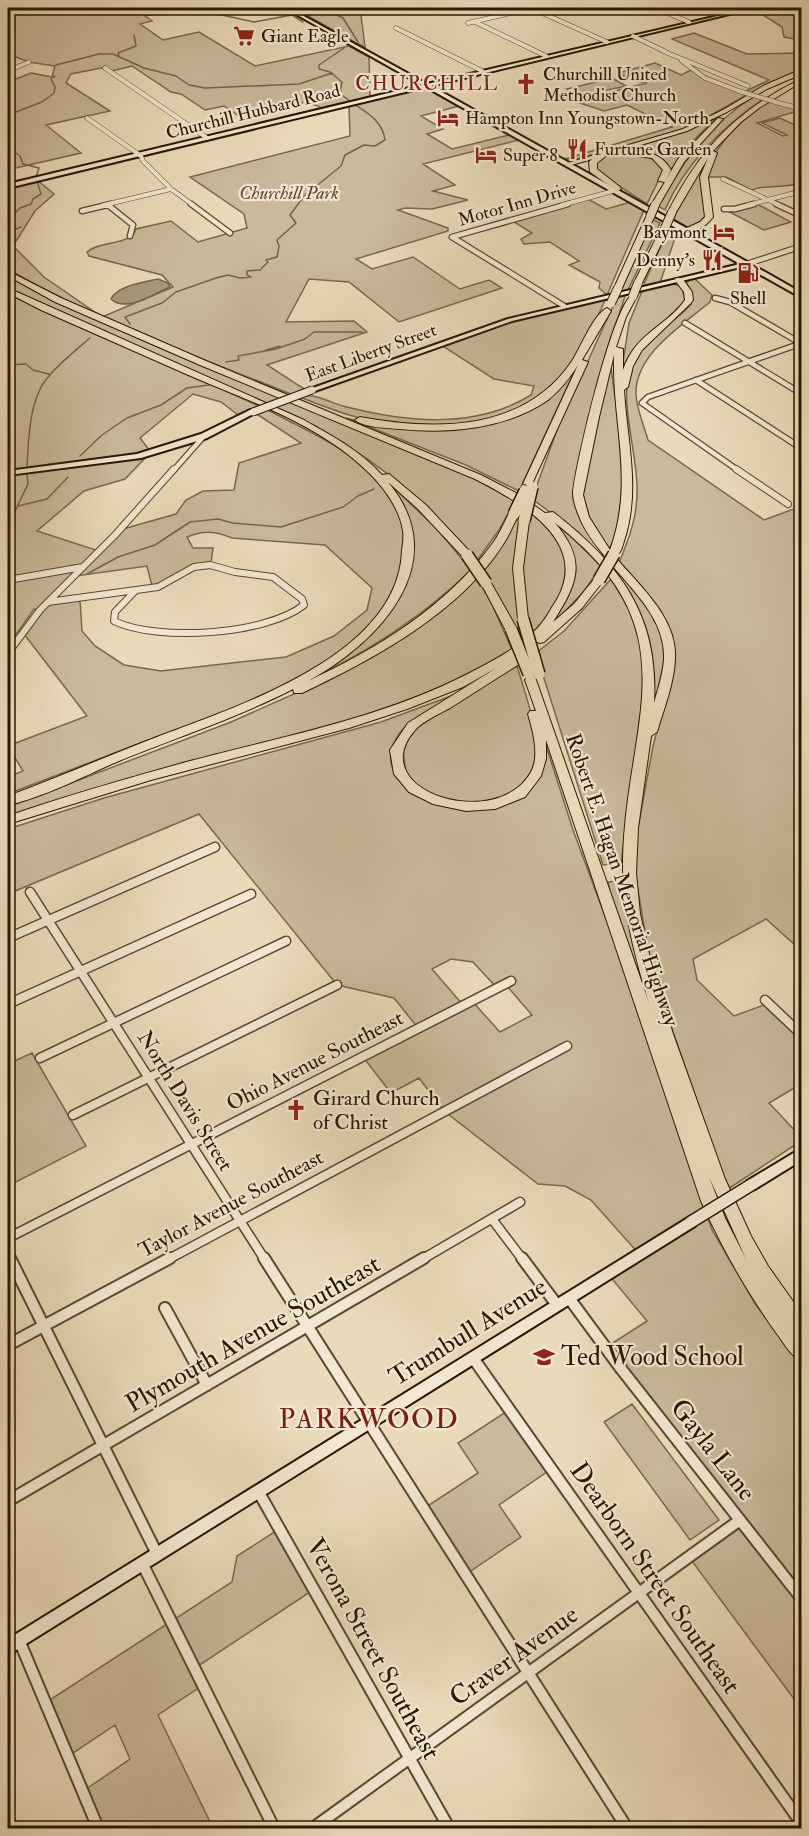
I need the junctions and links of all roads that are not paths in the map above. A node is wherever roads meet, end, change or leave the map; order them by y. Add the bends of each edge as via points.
1 (287, 8) edge
2 (532, 8) edge
3 (655, 8) edge
4 (707, 8) edge
5 (750, 8) edge
6 (791, 8) edge
7 (801, 11) edge
8 (723, 14) junction
9 (475, 22) junction
10 (689, 22) junction
11 (468, 23) dead end
12 (396, 28) dead end
13 (633, 36) junction
14 (607, 42) junction
15 (546, 56) junction
16 (683, 60) junction
17 (29, 62) dead end
18 (8, 66) edge
19 (14, 68) junction
20 (105, 68) dead end
21 (8, 71) edge
22 (482, 71) junction
23 (713, 71) junction
24 (801, 71) edge
25 (699, 74) junction
26 (801, 81) edge
27 (776, 83) junction
28 (427, 85) junction
29 (748, 86) dead end
30 (801, 109) edge
31 (87, 118) dead end
32 (731, 126) junction
33 (207, 138) junction
34 (605, 154) junction
35 (136, 155) junction
36 (568, 164) junction
37 (723, 179) dead end
38 (8, 185) edge
39 (171, 189) junction
40 (615, 190) junction
41 (801, 191) edge
42 (770, 200) junction
43 (653, 204) junction
44 (108, 205) junction
45 (724, 209) dead end
46 (82, 211) dead end
47 (801, 216) edge
48 (688, 231) junction
49 (230, 232) dead end
50 (130, 236) dead end
51 (801, 246) edge
52 (747, 264) junction
53 (8, 273) edge
54 (679, 280) junction
55 (8, 290) edge
56 (801, 294) edge
57 (715, 298) dead end
58 (564, 306) junction
59 (609, 307) junction
60 (626, 312) junction
61 (685, 323) dead end
62 (801, 344) edge
63 (749, 362) junction
64 (696, 380) junction
65 (247, 382) junction
66 (801, 394) edge
67 (379, 434) junction
68 (204, 436) junction
69 (624, 436) junction
70 (801, 448) edge
71 (355, 454) junction
72 (8, 473) edge
73 (788, 504) dead end
74 (519, 518) junction
75 (83, 567) junction
76 (8, 581) edge
77 (601, 581) junction
78 (135, 591) junction
79 (48, 602) junction
80 (8, 653) edge
81 (532, 679) junction
82 (641, 765) junction
83 (83, 772) junction
84 (8, 801) edge
85 (8, 822) edge
86 (215, 847) dead end
87 (30, 892) dead end
88 (251, 894) dead end
89 (48, 920) junction
90 (8, 938) edge
91 (286, 941) dead end
92 (81, 971) junction
93 (511, 981) dead end
94 (337, 985) dead end
95 (765, 1000) dead end
96 (8, 1004) edge
97 (114, 1023) junction
98 (801, 1035) edge
99 (567, 1046) dead end
100 (40, 1058) dead end
101 (148, 1078) junction
102 (73, 1115) dead end
103 (191, 1144) junction
104 (799, 1158) edge
105 (520, 1202) dead end
106 (492, 1219) junction
107 (239, 1220) junction
108 (8, 1238) edge
109 (8, 1255) edge
110 (570, 1298) junction
111 (557, 1305) junction
112 (165, 1308) dead end
113 (43, 1326) junction
114 (307, 1326) junction
115 (801, 1328) edge
116 (8, 1345) edge
117 (801, 1353) edge
118 (472, 1358) junction
119 (207, 1385) junction
120 (369, 1423) junction
121 (103, 1446) junction
122 (258, 1491) junction
123 (8, 1501) edge
124 (740, 1520) junction
125 (157, 1554) junction
126 (142, 1563) junction
127 (639, 1593) junction
128 (801, 1599) edge
129 (13, 1643) edge
130 (528, 1673) junction
131 (409, 1759) junction
132 (801, 1824) edge
133 (98, 1828) edge
134 (274, 1828) edge
135 (314, 1828) edge
136 (448, 1828) edge
137 (627, 1828) edge

1 - 28 main road
2 - 9 street
2 - 14 street
3 - 10 street
4 - 8 street
5 - 8 main road, Churchill Hubbard Road
6 - 7 main road
8 - 10 main road, Churchill Hubbard Road
9 - 11 street
9 - 15 street
10 - 13 main road, Churchill Hubbard Road
12 - 22 street
13 - 14 main road, Churchill Hubbard Road
13 - 16 street
14 - 15 main road, Churchill Hubbard Road
15 - 22 main road, Churchill Hubbard Road
16 - 23 street
16 - 25 street
17 - 19 street
18 - 19 street
19 - 21 street
20 - 33 street
22 - 28 main road, Churchill Hubbard Road
23 - 25 street
23 - 29 street
24 - 27 highway
25 - 30 street, bridge
26 - 32 highway via 759,103
27 - 36 highway via 685,130
27 - 43 highway via 734,107 708,129
28 - 33 main road, Churchill Hubbard Road
28 - 36 main road
31 - 35 street
32 - 48 highway via 704,173 709,217
32 - 60 highway, bridge via 695,168
33 - 35 main road, Churchill Hubbard Road
34 - 36 highway
34 - 40 highway via 593,162 593,170
34 - 43 highway via 640,153 664,163 667,170
35 - 38 main road, Churchill Hubbard Road
35 - 39 street
36 - 40 main road
37 - 42 street
39 - 44 street
39 - 49 street
40 - 48 main road
40 - 58 street, Motor Inn Drive via 452,237
41 - 42 street
42 - 45 street
42 - 47 street
43 - 59 highway, bridge
44 - 46 street
44 - 50 street via 133,225
48 - 52 main road
51 - 52 street
52 - 54 main road, East Liberty Street
52 - 56 main road
53 - 65 highway via 58,300
54 - 58 main road, East Liberty Street
54 - 69 highway via 688,292 686,305 640,344 628,364 622,392 627,428
55 - 71 highway via 276,410
57 - 62 street via 730,302
58 - 68 main road, East Liberty Street, bridge via 500,323 312,390
59 - 65 highway via 572,369 548,395 524,409 485,422 435,428 380,424
59 - 74 highway, bridge via 546,445
60 - 69 highway via 617,364
60 - 82 highway via 617,330 594,417 579,495 588,527 659,620 668,644 668,668
61 - 63 street
62 - 63 street
63 - 64 street
63 - 66 street
64 - 70 street
64 - 73 street via 648,397 642,401 644,406
65 - 67 highway
67 - 82 highway, Robert E. Hagan Memorial Highway via 473,471 526,499 578,538 615,578 634,610 647,650 648,691
67 - 85 highway via 484,480 523,502 552,526 567,550 570,579 560,607 544,626 494,666 413,702 94,792
68 - 72 main road, East Liberty Street via 122,459
68 - 75 street
69 - 77 highway, bridge via 628,505 624,528
71 - 81 highway, bridge via 410,495 467,555 512,629 523,656 521,664
71 - 83 highway via 395,497 406,519 410,540 406,574 393,602 376,624 334,660 278,691
74 - 81 highway, bridge via 518,568
74 - 83 highway via 467,580 431,613 374,652 271,701
75 - 76 street
75 - 79 street
77 - 81 highway via 571,618 538,647 406,731 395,755 402,778 420,794 456,806 495,804 524,790 535,776 540,758
77 - 85 highway via 570,615 534,645 497,668 430,700
78 - 78 street via 113,618 116,624 140,631 177,633 252,625 294,614 303,608 304,602 269,575 205,565 189,569 161,586
78 - 79 street
79 - 80 street
81 - 117 highway, Robert E. Hagan Memorial Highway via 709,1201 741,1268
82 - 115 highway, Robert E. Hagan Memorial Highway via 629,857 643,962 729,1211 767,1281
83 - 84 highway
86 - 89 street
87 - 89 street, North Davis Street
88 - 92 street
89 - 90 street
89 - 92 street, North Davis Street
91 - 97 street
92 - 96 street
92 - 97 street, North Davis Street
93 - 103 street, Ohio Avenue Southeast
94 - 101 street
95 - 98 street
97 - 100 street
97 - 101 street, North Davis Street
99 - 107 street, Taylor Avenue Southeast
101 - 102 street
101 - 103 street, North Davis Street
103 - 107 street, North Davis Street
103 - 108 street, Ohio Avenue Southeast
104 - 110 main road, Trumbull Avenue, bridge
105 - 106 street, Plymouth Avenue Southeast
106 - 111 street
106 - 114 street, Plymouth Avenue Southeast
107 - 113 street, Taylor Avenue Southeast
107 - 114 street, North Davis Street
109 - 113 street
110 - 111 main road, Trumbull Avenue
110 - 124 street, Gayla Lane via 610,1356
111 - 118 main road, Trumbull Avenue
112 - 119 street
113 - 116 street, Taylor Avenue Southeast
113 - 121 street
114 - 119 street, Plymouth Avenue Southeast
114 - 120 street, North Davis Street
118 - 120 main road, Trumbull Avenue
118 - 127 street, Dearborn Street Southeast
119 - 121 street, Plymouth Avenue Southeast
120 - 122 main road, Trumbull Avenue
120 - 130 street, North Davis Street
121 - 123 street, Plymouth Avenue Southeast
121 - 125 street
122 - 125 main road, Trumbull Avenue
122 - 131 street, Verona Street Southeast
124 - 127 street, Craver Avenue
124 - 128 street, Gayla Lane
125 - 126 main road, Trumbull Avenue
126 - 129 main road, Trumbull Avenue
126 - 134 street
127 - 130 street, Craver Avenue
127 - 132 street, Dearborn Street Southeast
129 - 133 street
130 - 131 street, Craver Avenue
130 - 137 street, North Davis Street
131 - 135 street, Craver Avenue
131 - 136 street, Verona Street Southeast

